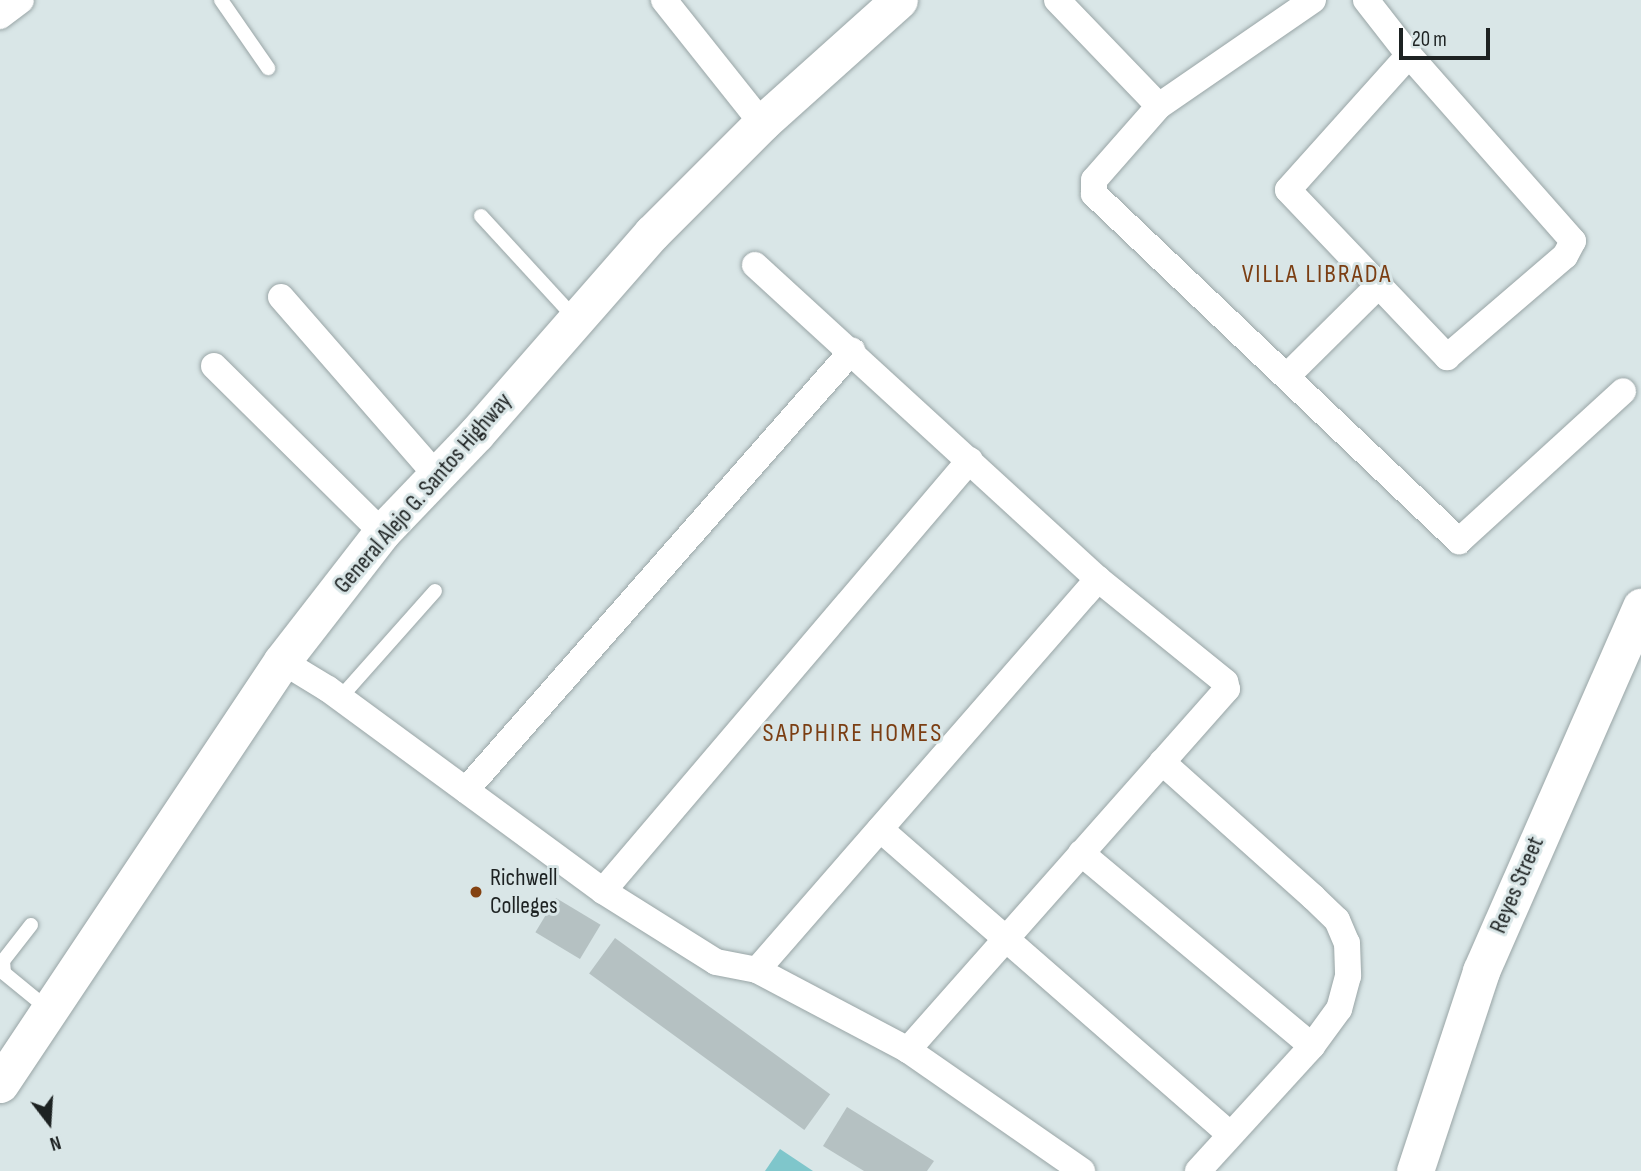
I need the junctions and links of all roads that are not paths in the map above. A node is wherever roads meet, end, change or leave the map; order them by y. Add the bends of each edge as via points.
1 (21, 0) edge
2 (221, 0) edge
3 (664, 0) edge
4 (899, 0) edge
5 (1057, 0) edge
6 (1313, 0) edge
7 (1367, 0) edge
8 (0, 16) edge
9 (1409, 55) junction
10 (268, 68) dead end
11 (1159, 106) junction
12 (762, 123) junction
13 (481, 216) dead end
14 (755, 265) dead end
15 (1377, 287) junction
16 (281, 297) dead end
17 (574, 317) junction
18 (852, 351) junction
19 (214, 366) dead end
20 (1288, 375) junction
21 (1623, 391) dead end
22 (970, 460) junction
23 (437, 476) junction
24 (382, 531) junction
25 (1098, 579) junction
26 (435, 592) dead end
27 (1641, 607) edge
28 (282, 661) junction
29 (340, 698) junction
30 (1162, 762) junction
31 (466, 790) junction
32 (880, 828) junction
33 (1082, 853) junction
34 (603, 891) junction
35 (31, 925) dead end
36 (1003, 940) junction
37 (757, 970) junction
38 (50, 1010) junction
39 (1312, 1046) junction
40 (908, 1050) junction
41 (0, 1084) edge
42 (1229, 1133) junction
43 (1082, 1171) edge
44 (1198, 1171) edge
45 (1415, 1171) edge

1 - 8 street
2 - 10 lane
3 - 12 street
4 - 12 main road, General Alejo G. Santos Highway
5 - 11 street
6 - 11 street
7 - 9 street
9 - 15 street via 1288,190
9 - 15 street via 1573,242 1565,256 1447,357
11 - 20 street via 1094,180 1094,194
12 - 17 main road, General Alejo G. Santos Highway
13 - 17 lane
14 - 18 street
15 - 20 street
16 - 23 street
17 - 23 main road, General Alejo G. Santos Highway
18 - 22 street
18 - 31 street
19 - 24 street
20 - 21 street via 1459,541
22 - 25 street
22 - 34 street
23 - 24 main road, General Alejo G. Santos Highway
24 - 28 main road, General Alejo G. Santos Highway
25 - 30 street via 1225,682 1226,696
25 - 32 street
26 - 29 lane
27 - 45 main road, Reyes Street via 1481,971
28 - 29 street
28 - 38 main road, General Alejo G. Santos Highway
29 - 31 street
30 - 33 street
30 - 39 street via 1337,920 1347,943 1348,976 1339,1009
31 - 34 street
32 - 36 street
32 - 37 street
33 - 36 street
33 - 39 street
34 - 37 street via 716,962
35 - 38 lane via 2,961 4,973
36 - 40 street
36 - 42 street
37 - 40 street
38 - 41 main road, General Alejo G. Santos Highway
39 - 42 street
40 - 43 street
42 - 44 street

